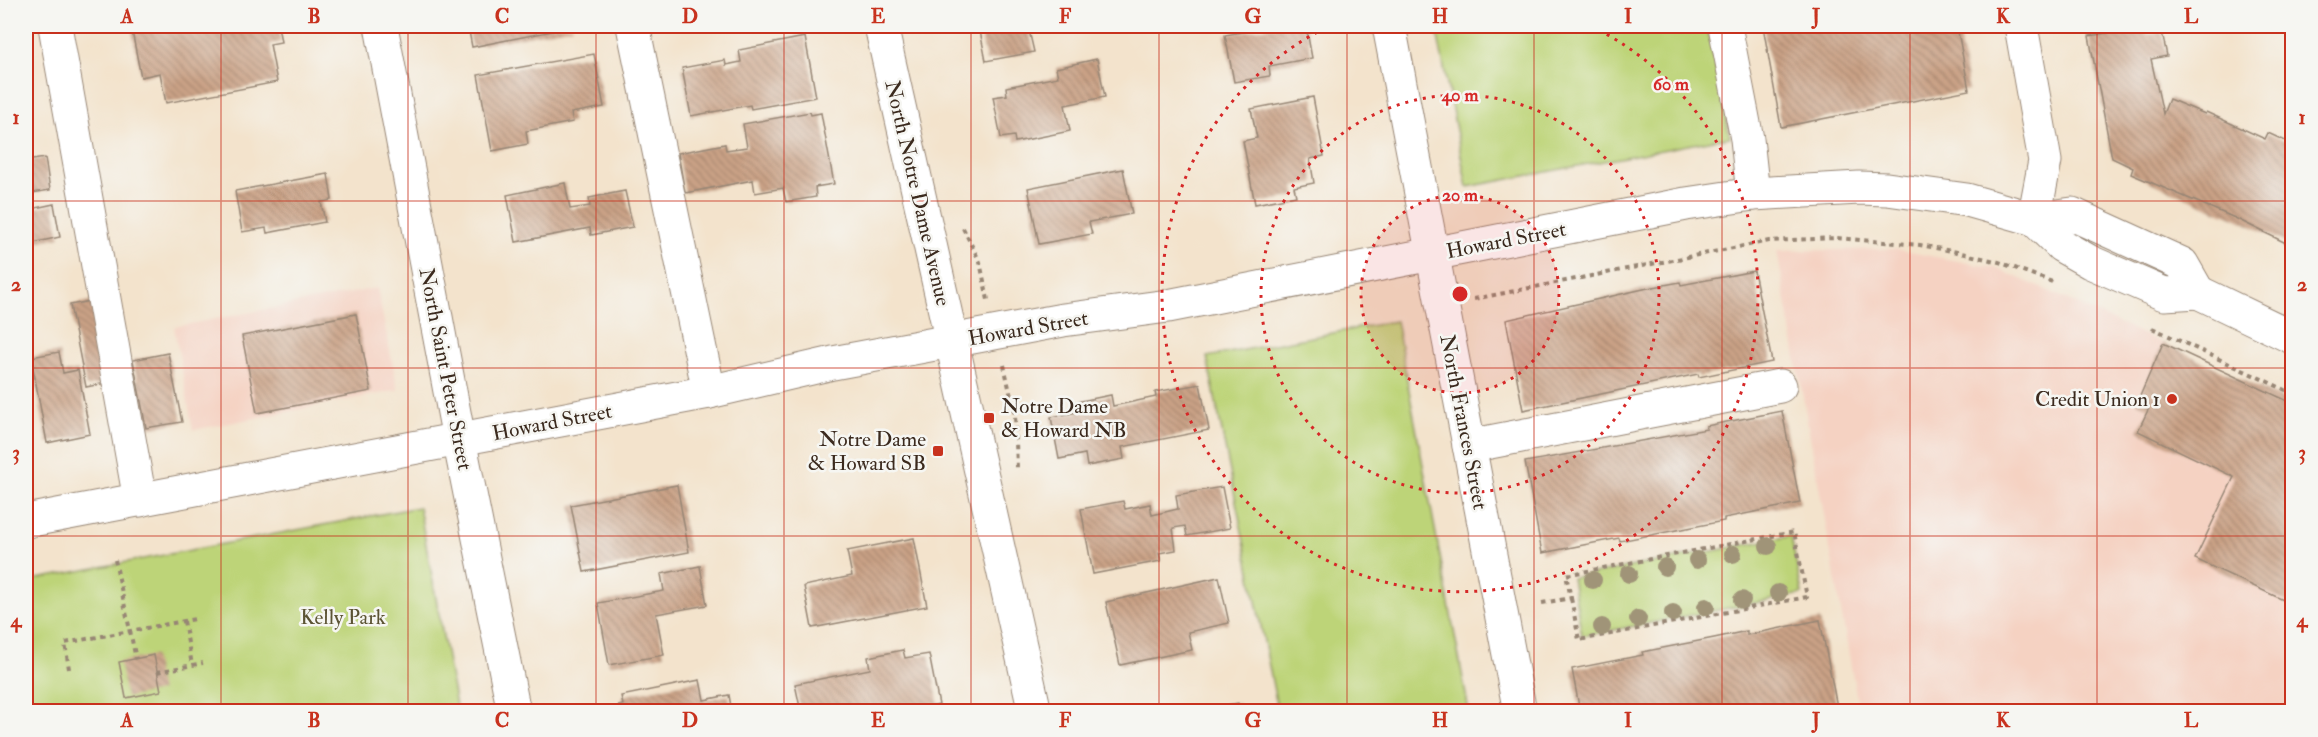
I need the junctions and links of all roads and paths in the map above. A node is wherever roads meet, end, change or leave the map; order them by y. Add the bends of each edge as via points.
1 (55, 26) edge
2 (381, 26) edge
3 (633, 26) edge
4 (881, 26) edge
5 (1389, 26) edge
6 (1725, 26) edge
7 (2021, 26) edge
8 (1753, 194) junction
9 (2034, 219) junction
10 (1433, 254) junction
11 (2065, 288) dead end
12 (1473, 299) dead end
13 (2148, 326) dead end
14 (2292, 337) edge
15 (952, 342) junction
16 (1780, 387) dead end
17 (709, 392) junction
18 (2292, 393) edge
19 (459, 439) junction
20 (1469, 446) junction
21 (140, 500) junction
22 (26, 521) edge
23 (115, 560) dead end
24 (1571, 598) junction
25 (1542, 603) dead end
26 (195, 619) dead end
27 (184, 621) junction
28 (130, 632) junction
29 (136, 659) dead end
30 (203, 663) dead end
31 (192, 665) junction
32 (69, 669) dead end
33 (157, 672) dead end
34 (514, 711) edge
35 (1030, 711) edge
36 (1520, 711) edge

1 - 21 street
2 - 19 street, North Saint Peter Street
3 - 17 street
4 - 15 street, North Notre Dame Avenue
5 - 10 street, North Frances Street
6 - 8 street via 1747,139
7 - 9 street via 2045,161
8 - 9 street, Howard Street via 1887,189 1967,200
8 - 10 street, Howard Street
9 - 14 street, Howard Street via 2062,246 2090,262 2164,294 2198,292
10 - 15 street, Howard Street via 1168,306 1063,320
10 - 20 street, North Frances Street
11 - 12 path via 1999,262 1957,252 1836,238 1769,241
13 - 18 path
15 - 17 street, Howard Street via 833,363
15 - 35 street, North Notre Dame Avenue
16 - 20 street
17 - 19 street, Howard Street
19 - 21 street, Howard Street
19 - 34 street, North Saint Peter Street
20 - 36 street, North Frances Street
21 - 22 street, Howard Street
23 - 28 path
24 - 24 path via 1566,575 1794,532 1807,597 1579,640
24 - 25 path
26 - 27 path
27 - 28 path
27 - 31 path
28 - 29 path
28 - 32 path via 65,643
30 - 31 path
31 - 33 path

